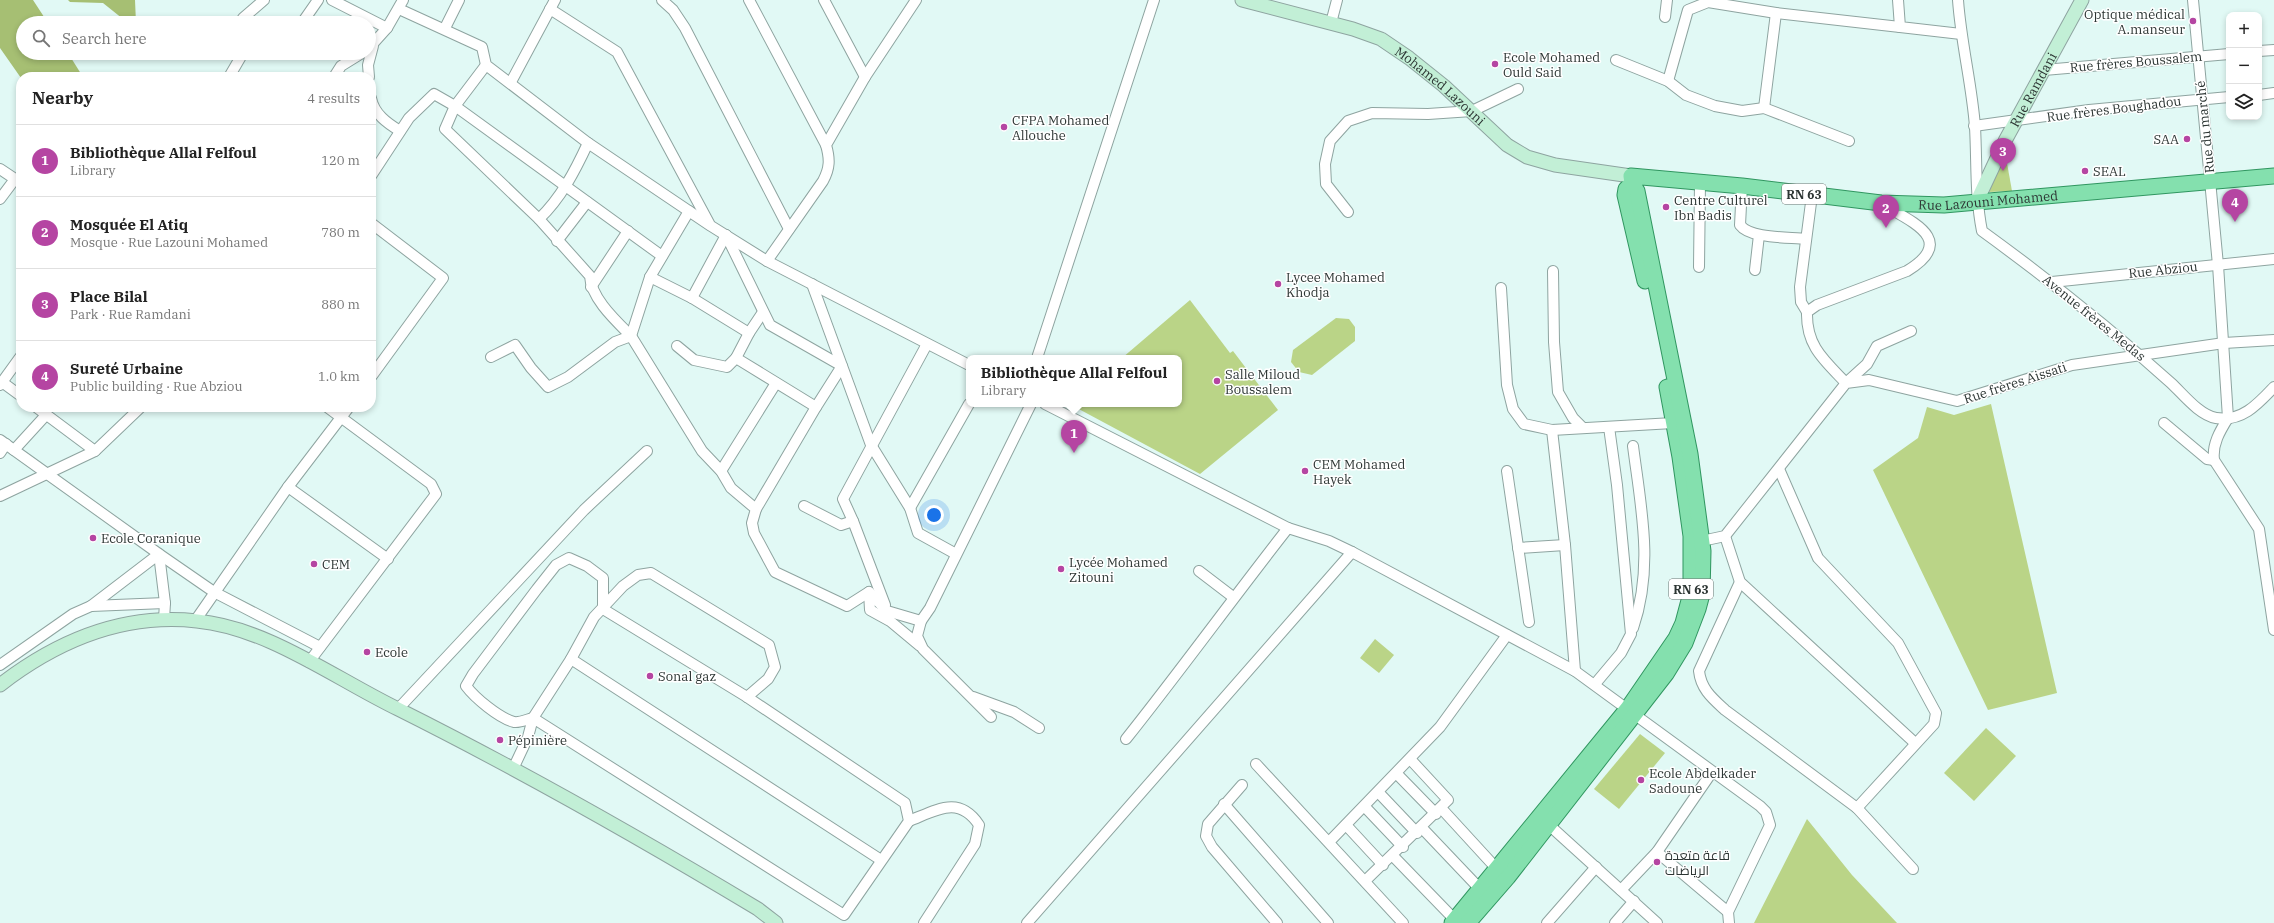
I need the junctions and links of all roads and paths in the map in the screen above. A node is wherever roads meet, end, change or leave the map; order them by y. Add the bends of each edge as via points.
1 (264, 0) edge
2 (318, 0) edge
3 (332, 0) edge
4 (459, 0) edge
5 (555, 0) edge
6 (662, 0) edge
7 (749, 0) edge
8 (824, 0) edge
9 (916, 0) edge
10 (1154, 0) edge
11 (1242, 0) edge
12 (1337, 0) edge
13 (1667, 0) edge
14 (1898, 0) edge
15 (1958, 0) edge
16 (2082, 0) edge
17 (2193, 0) edge
18 (1708, 1) edge
19 (401, 4) edge
20 (550, 9) junction
21 (1776, 13) junction
22 (245, 16) edge
23 (307, 16) edge
24 (363, 16) edge
25 (1665, 17) dead end
26 (376, 22) edge
27 (1331, 23) junction
28 (1900, 27) junction
29 (387, 28) junction
30 (445, 28) junction
31 (1961, 34) junction
32 (376, 41) edge
33 (2274, 50) edge
34 (2262, 51) edge
35 (2226, 54) edge
36 (2197, 58) junction
37 (239, 60) edge
38 (351, 60) edge
39 (369, 60) edge
40 (1616, 60) dead end
41 (486, 64) junction
42 (2044, 70) junction
43 (232, 72) edge
44 (337, 72) edge
45 (369, 72) edge
46 (865, 77) junction
47 (1668, 81) junction
48 (511, 82) junction
49 (1518, 89) dead end
50 (2274, 93) edge
51 (2262, 94) edge
52 (2226, 97) edge
53 (2201, 99) junction
54 (455, 106) junction
55 (1764, 108) junction
56 (376, 110) edge
57 (1472, 111) junction
58 (2017, 121) junction
59 (1974, 126) junction
60 (400, 131) junction
61 (1849, 141) dead end
62 (588, 143) junction
63 (826, 146) junction
64 (376, 168) edge
65 (0, 169) edge
66 (2274, 176) edge
67 (1631, 180) junction
68 (2210, 182) junction
69 (1700, 183) junction
70 (565, 186) junction
71 (1742, 186) junction
72 (1812, 195) junction
73 (0, 199) edge
74 (587, 202) junction
75 (1881, 203) junction
76 (1976, 203) junction
77 (689, 211) junction
78 (1348, 212) dead end
79 (539, 220) junction
80 (711, 226) junction
81 (376, 227) edge
82 (789, 229) junction
83 (628, 231) junction
84 (726, 235) junction
85 (1759, 235) junction
86 (1806, 239) junction
87 (557, 241) junction
88 (662, 256) junction
89 (2274, 259) edge
90 (768, 261) junction
91 (2218, 265) junction
92 (1699, 267) dead end
93 (1755, 270) dead end
94 (1554, 271) dead end
95 (650, 277) junction
96 (2052, 282) junction
97 (812, 284) junction
98 (590, 287) junction
99 (1501, 288) dead end
100 (692, 298) junction
101 (763, 312) junction
102 (1807, 312) junction
103 (1911, 331) dead end
104 (749, 333) junction
105 (631, 336) junction
106 (2274, 340) edge
107 (2224, 343) junction
108 (927, 344) junction
109 (677, 346) dead end
110 (2139, 354) junction
111 (1038, 355) edge
112 (491, 357) dead end
113 (736, 358) junction
114 (16, 363) edge
115 (966, 364) edge
116 (842, 366) junction
117 (376, 369) edge
118 (776, 383) junction
119 (1846, 383) junction
120 (1, 384) edge
121 (2274, 387) edge
122 (16, 393) edge
123 (816, 407) junction
124 (967, 407) edge
125 (1030, 407) edge
126 (1051, 407) edge
127 (43, 412) edge
128 (136, 412) edge
129 (334, 412) edge
130 (345, 412) edge
131 (46, 414) junction
132 (341, 417) junction
133 (2228, 418) junction
134 (1672, 423) junction
135 (2164, 423) dead end
136 (1582, 427) junction
137 (1609, 427) junction
138 (1552, 430) junction
139 (1633, 446) dead end
140 (5, 447) edge
141 (872, 447) junction
142 (647, 450) dead end
143 (95, 451) junction
144 (2214, 460) junction
145 (1779, 469) junction
146 (721, 471) junction
147 (1507, 471) dead end
148 (47, 472) junction
149 (288, 487) junction
150 (0, 496) edge
151 (804, 506) dead end
152 (910, 508) junction
153 (756, 509) junction
154 (853, 521) junction
155 (1288, 528) junction
156 (1725, 536) junction
157 (1697, 542) junction
158 (1565, 545) junction
159 (1518, 548) junction
160 (1352, 552) junction
161 (159, 554) junction
162 (956, 554) junction
163 (388, 559) junction
164 (1199, 571) dead end
165 (1740, 582) junction
166 (214, 592) junction
167 (869, 592) junction
168 (1233, 597) junction
169 (165, 603) junction
170 (91, 606) junction
171 (603, 609) junction
172 (887, 610) junction
173 (164, 619) junction
174 (195, 621) junction
175 (921, 621) junction
176 (1529, 622) dead end
177 (2274, 629) edge
178 (1631, 634) junction
179 (1507, 635) junction
180 (320, 647) junction
181 (923, 648) junction
182 (571, 659) junction
183 (309, 662) junction
184 (0, 665) edge
185 (1575, 671) junction
186 (1595, 684) junction
187 (0, 685) edge
188 (969, 695) junction
189 (747, 697) junction
190 (398, 709) junction
191 (1632, 711) junction
192 (991, 717) dead end
193 (533, 718) junction
194 (1040, 728) dead end
195 (1126, 739) dead end
196 (1915, 743) junction
197 (1410, 760) junction
198 (1256, 764) dead end
199 (513, 769) junction
200 (1712, 772) junction
201 (1397, 774) junction
202 (1242, 785) dead end
203 (1379, 793) junction
204 (1224, 804) junction
205 (1365, 807) junction
206 (1857, 808) junction
207 (1438, 811) junction
208 (909, 821) junction
209 (1549, 824) junction
210 (1346, 825) junction
211 (1419, 830) junction
212 (1329, 842) junction
213 (1402, 847) junction
214 (1657, 852) junction
215 (1393, 856) junction
216 (881, 860) junction
217 (1383, 865) junction
218 (1596, 867) junction
219 (1496, 868) junction
220 (1913, 869) dead end
221 (1365, 881) junction
222 (1480, 889) junction
223 (1621, 890) junction
224 (1634, 901) junction
225 (1728, 912) junction
226 (843, 919) edge
227 (1465, 922) edge
228 (776, 923) edge
229 (924, 923) edge
230 (1026, 923) edge
231 (1277, 923) edge
232 (1328, 923) edge
233 (1403, 923) edge
234 (1547, 923) edge
235 (1615, 923) edge
236 (1657, 923) edge
237 (1729, 923) edge

1 - 22 street
2 - 23 street
3 - 24 street
4 - 30 street
5 - 20 street
6 - 82 street via 673,10 684,28
7 - 63 street
8 - 46 street
9 - 46 street
10 - 111 street
11 - 27 street, Mohamed Lazouni
12 - 27 street
13 - 25 street
14 - 28 street
15 - 31 street, Avenue frères Medas
16 - 42 street, Rue Ramdani
17 - 36 street, Rue du marché
18 - 21 street
18 - 47 street via 1688,10
19 - 29 street
19 - 30 street
20 - 48 street
20 - 80 street via 617,52
21 - 28 street
21 - 55 street
26 - 29 street
27 - 57 street, Mohamed Lazouni via 1381,39 1410,58
28 - 31 street
29 - 32 street
30 - 41 street via 482,47
31 - 59 street, Avenue frères Medas
33 - 34 street
35 - 36 street, Rue frères Boussalem
36 - 42 street, Rue frères Boussalem
36 - 53 street, Rue du marché
37 - 43 street
38 - 44 street
39 - 45 street
40 - 47 street
41 - 48 street
41 - 54 street
42 - 58 street, Rue Ramdani
46 - 63 street
47 - 55 street via 1686,95 1715,106 1742,111
48 - 62 street
49 - 57 street
50 - 51 street
52 - 53 street, Rue frères Boughadou
53 - 58 street, Rue frères Boughadou via 2089,110
53 - 68 street, Rue du marché
54 - 60 street via 434,94 420,106
54 - 70 street
54 - 79 street via 445,129
55 - 61 street
56 - 60 street via 387,123
57 - 67 street, Mohamed Lazouni via 1507,145 1527,157
57 - 78 street via 1428,114 1372,113 1348,121 1330,141 1325,164 1326,184
58 - 59 street, Rue frères Boughadou
58 - 76 street, Rue Ramdani
59 - 76 street, Avenue frères Medas
60 - 64 street
62 - 70 street
62 - 77 street
63 - 82 street via 829,170
65 - 73 street via 15,179
66 - 68 main road, Rue Lazouni Mohamed
67 - 69 main road, Rue Lazouni Mohamed / RN 63
67 - 134 main road via 1625,195 1665,378
67 - 157 main road via 1637,191 1690,454
68 - 76 main road, Rue Lazouni Mohamed
68 - 91 street, Rue du marché
69 - 71 main road, Rue Lazouni Mohamed / RN 63
69 - 92 street
70 - 74 street
70 - 79 street via 555,204
71 - 72 main road, Rue Lazouni Mohamed / RN 63
71 - 85 street via 1740,225 1746,231
72 - 75 main road, Rue Lazouni Mohamed / RN 63
72 - 86 street
74 - 83 street
74 - 87 street
75 - 76 main road, Rue Lazouni Mohamed / RN 63
75 - 102 street via 1923,228 1930,240 1926,255 1919,264 1907,271 1817,305
76 - 96 street, Avenue frères Medas via 1982,231
77 - 80 street
77 - 88 street
79 - 87 street
80 - 84 street
81 - 117 street via 443,278
82 - 90 street
83 - 88 street
83 - 98 street
84 - 90 street
84 - 100 street
84 - 101 street
85 - 86 street
85 - 93 street
86 - 102 street via 1800,287 1801,302
87 - 98 street via 590,276
88 - 95 street
89 - 91 street, Rue Abziou
90 - 97 street
91 - 96 street, Rue Abziou
91 - 107 street, Rue du marché
94 - 136 street via 1554,342 1558,392 1573,418
95 - 100 street
95 - 105 street
96 - 110 street, Avenue frères Medas
97 - 108 street
97 - 116 street
98 - 105 street
99 - 138 street via 1507,385 1513,409 1524,424
100 - 104 street
101 - 104 street
101 - 116 street via 770,326
102 - 119 street via 1811,341 1821,358
103 - 119 street via 1877,346 1867,364
104 - 113 street
105 - 112 street via 615,342 568,378 548,386 515,345
105 - 146 street via 702,451
106 - 107 street, Rue frères Aissati
107 - 110 street, Rue frères Aissati
107 - 133 street, Rue du marché
108 - 115 street
108 - 141 street
109 - 113 street via 694,360 727,367
110 - 119 street, Rue frères Aissati via 2072,365 1957,401 1869,380
110 - 133 street, Avenue frères Medas via 2206,414 2216,418
113 - 118 street
114 - 120 street
116 - 123 street
116 - 141 street
118 - 123 street
118 - 146 street
119 - 145 street
120 - 122 street
121 - 133 street via 2247,412
123 - 153 street
124 - 152 street
125 - 162 street
126 - 155 street
127 - 131 street
128 - 143 street
129 - 132 street
130 - 132 street
131 - 140 street
131 - 143 street
132 - 149 street
132 - 163 street via 435,488 433,500
133 - 144 street via 2215,445
134 - 137 street
134 - 157 main road
135 - 144 street via 2207,460
136 - 137 street
136 - 138 street
137 - 178 street
138 - 158 street
139 - 178 street via 1646,548 1641,604
140 - 148 street
141 - 152 street
141 - 154 street via 843,499
142 - 190 street via 584,510
143 - 148 street
144 - 177 street via 2259,529
145 - 156 street
145 - 196 street via 1818,558 1898,643 1935,709 1936,721
146 - 153 street via 732,488
147 - 159 street
148 - 150 street
148 - 161 street
149 - 163 street
149 - 166 street
151 - 154 street via 841,525
152 - 162 street via 918,533
153 - 167 street via 752,523 754,533 775,572 847,606
154 - 172 street
155 - 160 street via 1329,541
155 - 168 street
156 - 157 street
156 - 165 street
157 - 191 main road via 1702,594 1693,626 1670,668
158 - 159 street
158 - 185 street
159 - 176 street
160 - 179 street
160 - 230 street
161 - 166 street
161 - 169 street
161 - 170 street
162 - 175 street
163 - 180 street
164 - 168 street
165 - 196 street
165 - 206 street via 1699,671 1705,691 1725,710
166 - 174 street
166 - 180 street
167 - 172 street
167 - 181 street via 870,610 890,621
168 - 195 street via 1191,657
169 - 170 street
169 - 173 street
170 - 184 street via 72,614
171 - 182 street via 594,618
171 - 189 street
171 - 189 street via 638,575 651,573 769,645 775,667 768,679
171 - 193 street via 603,578 587,566 569,558 556,565 473,674 466,686 474,696 502,716 516,722
172 - 175 street
173 - 174 street
173 - 187 street via 121,625 91,633 42,656
174 - 183 street via 248,633
175 - 181 street via 917,636
178 - 186 street via 1621,653
179 - 185 street
179 - 197 street via 1440,727
180 - 183 street
181 - 188 street
182 - 193 street
182 - 216 street
183 - 190 street
185 - 186 street
186 - 191 street
188 - 192 street
188 - 194 street via 1014,712
189 - 208 street via 905,803
190 - 199 street via 435,726
191 - 200 street
191 - 209 main road
191 - 219 main road
193 - 199 street via 528,737
193 - 226 street
196 - 206 street
197 - 201 street
197 - 207 street via 1447,798 1447,803
198 - 212 street
199 - 228 street via 724,889
200 - 214 street
200 - 225 street via 1760,806 1769,819 1767,831
201 - 203 street
201 - 207 street
202 - 204 street
203 - 205 street
203 - 211 street
204 - 231 street via 1208,824 1208,842
204 - 232 street
205 - 210 street
205 - 213 street
206 - 220 street
207 - 211 street
207 - 219 street
208 - 216 street
208 - 229 street via 944,807 962,807 972,813 979,825 975,844
209 - 218 street
209 - 227 main road
210 - 212 street
210 - 217 street
211 - 213 street
211 - 222 street
212 - 221 street
213 - 215 street
214 - 223 street
214 - 225 street
215 - 217 street
215 - 227 street
216 - 226 street
217 - 221 street
218 - 223 street
218 - 234 street
219 - 222 main road
221 - 233 street
222 - 227 main road
223 - 224 street
224 - 235 street
224 - 236 street
225 - 237 street

